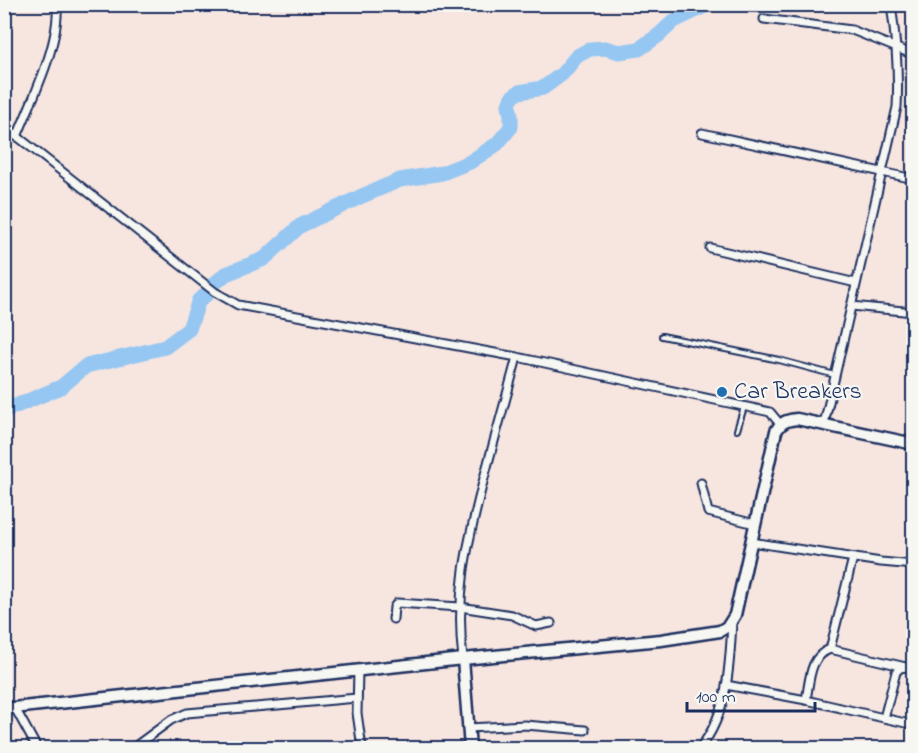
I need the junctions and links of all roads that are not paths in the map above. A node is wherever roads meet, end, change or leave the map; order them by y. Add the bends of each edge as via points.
1 (57, 4) edge
2 (891, 4) edge
3 (764, 19) dead end
4 (898, 47) junction
5 (914, 55) edge
6 (4, 126) edge
7 (702, 133) dead end
8 (17, 137) junction
9 (881, 171) junction
10 (914, 179) edge
11 (710, 248) dead end
12 (856, 283) junction
13 (851, 306) junction
14 (914, 312) edge
15 (662, 336) dead end
16 (517, 357) junction
17 (835, 375) junction
18 (744, 406) junction
19 (780, 423) junction
20 (824, 424) junction
21 (736, 430) dead end
22 (914, 444) edge
23 (701, 483) dead end
24 (755, 524) junction
25 (751, 542) junction
26 (853, 558) junction
27 (914, 565) edge
28 (460, 607) junction
29 (393, 619) dead end
30 (732, 621) junction
31 (551, 623) dead end
32 (830, 649) junction
33 (462, 659) junction
34 (904, 667) junction
35 (914, 669) edge
36 (358, 670) junction
37 (726, 685) junction
38 (357, 698) junction
39 (806, 700) junction
40 (10, 709) edge
41 (884, 718) junction
42 (914, 725) edge
43 (468, 728) junction
44 (585, 730) dead end
45 (37, 748) edge
46 (133, 748) edge
47 (362, 748) edge
48 (470, 748) edge
49 (699, 748) edge

1 - 8 street via 55,37
2 - 4 street
3 - 4 street via 852,30
4 - 5 street
4 - 9 street via 897,107
6 - 8 street
7 - 9 street
8 - 16 street via 238,305
9 - 10 street
9 - 12 street
11 - 12 street
12 - 13 street
13 - 14 street
13 - 17 street
15 - 17 lane
16 - 18 street
16 - 28 street via 467,546
17 - 20 street
18 - 19 street via 770,412
18 - 21 lane
19 - 20 street via 797,419
19 - 24 street
20 - 22 street
23 - 24 street via 708,512
24 - 25 street
25 - 26 street
25 - 30 street
26 - 27 street
26 - 32 street
28 - 29 street via 397,603
28 - 31 street via 512,615 537,626
28 - 33 street
30 - 33 street via 712,634
30 - 37 street
32 - 34 street
32 - 39 street via 813,664
33 - 36 street
33 - 43 street
34 - 35 street
34 - 41 street via 896,672
36 - 38 street
36 - 40 street
37 - 39 street
37 - 49 street via 713,728
38 - 46 street via 187,713
38 - 47 street
39 - 41 street
40 - 45 street
41 - 42 street
43 - 44 street via 525,725
43 - 48 street

